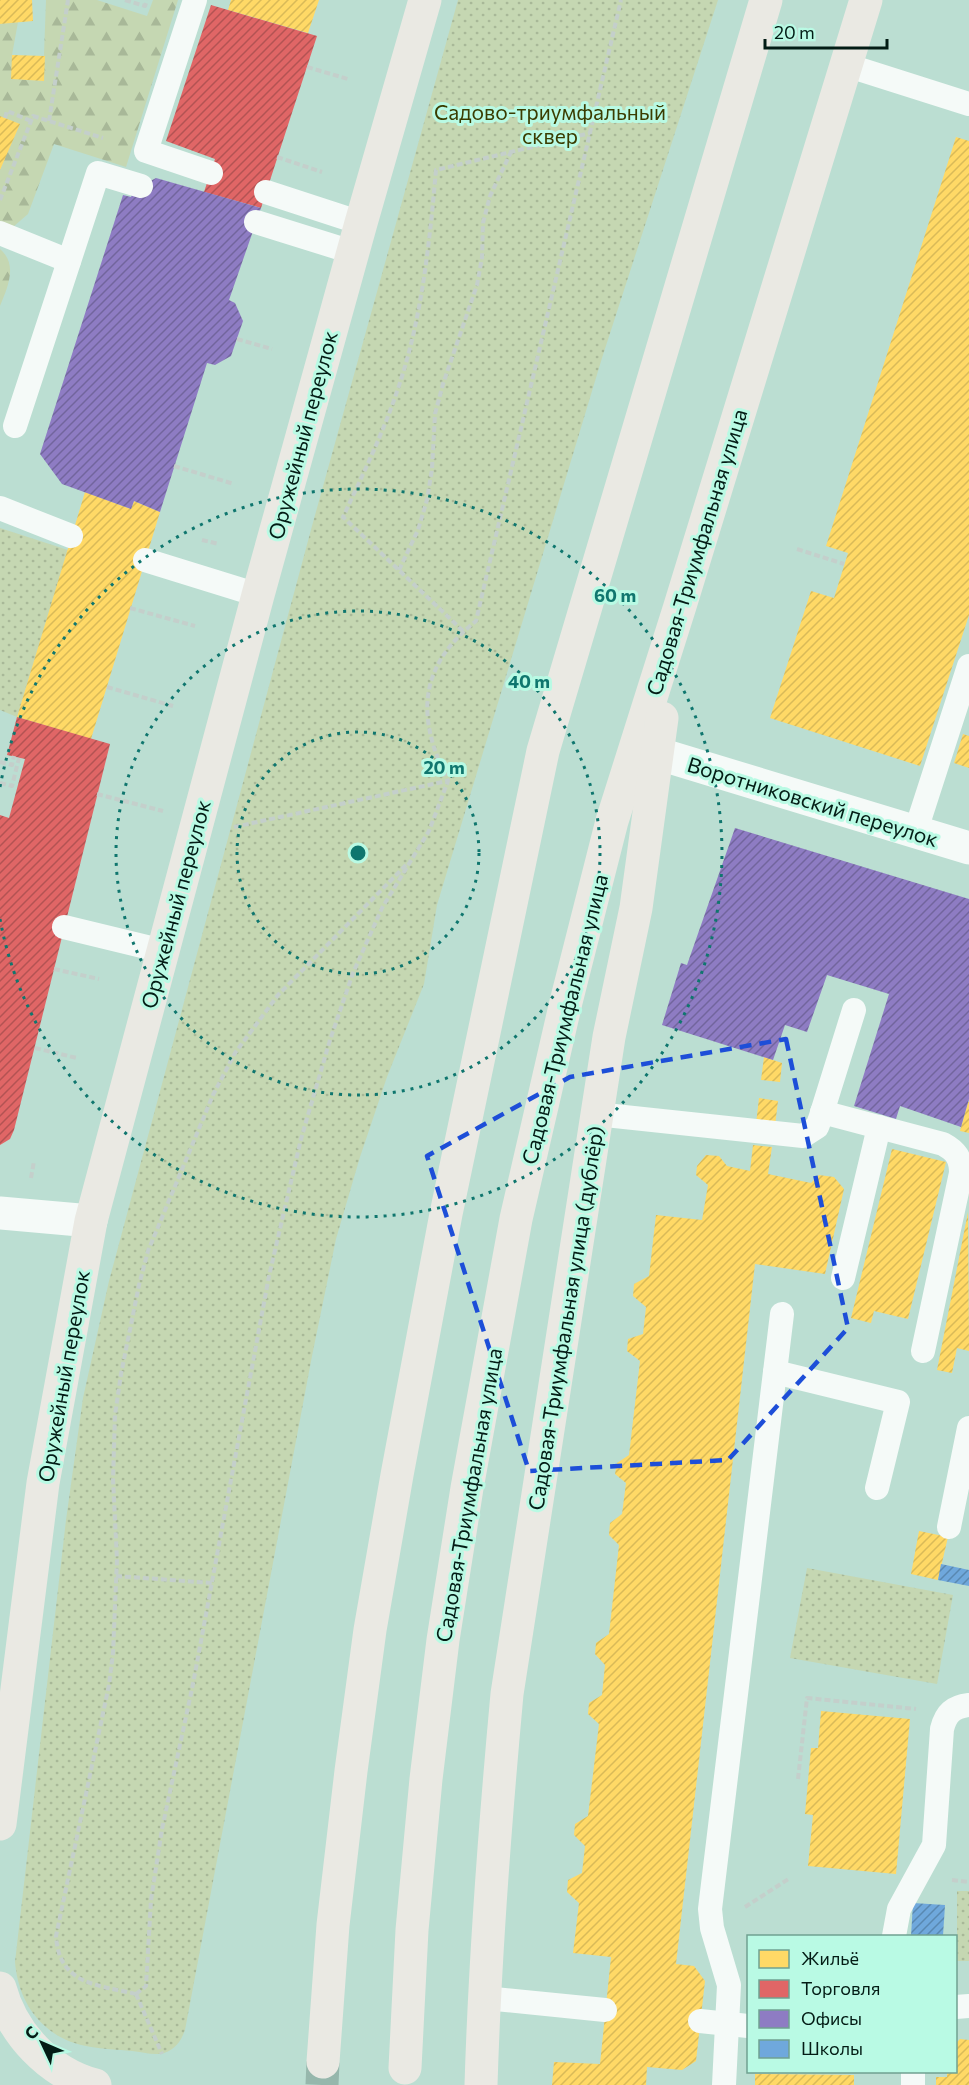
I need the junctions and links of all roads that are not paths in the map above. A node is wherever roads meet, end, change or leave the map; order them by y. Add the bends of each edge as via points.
1 (195, 0) edge
2 (425, 0) edge
3 (766, 0) edge
4 (866, 0) edge
5 (846, 65) junction
6 (969, 104) edge
7 (211, 173) dead end
8 (141, 186) dead end
9 (266, 192) dead end
10 (256, 222) dead end
11 (0, 233) edge
12 (356, 237) junction
13 (69, 261) junction
14 (15, 426) dead end
15 (0, 508) edge
16 (71, 536) dead end
17 (145, 560) dead end
18 (258, 595) junction
19 (680, 606) junction
20 (969, 666) edge
21 (656, 753) junction
22 (915, 832) junction
23 (969, 848) edge
24 (64, 927) dead end
25 (163, 951) junction
26 (854, 1010) dead end
27 (822, 1112) junction
28 (596, 1114) junction
29 (879, 1127) junction
30 (0, 1213) edge
31 (91, 1221) junction
32 (843, 1278) dead end
33 (782, 1314) dead end
34 (923, 1351) dead end
35 (775, 1372) junction
36 (969, 1428) edge
37 (877, 1488) dead end
38 (949, 1527) dead end
39 (969, 1705) edge
40 (5, 1747) edge
41 (0, 1824) edge
42 (894, 1935) edge
43 (0, 1988) edge
44 (485, 1998) junction
45 (605, 2010) dead end
46 (700, 2021) dead end
47 (738, 2025) edge
48 (482, 2035) junction
49 (323, 2062) tunnel mouth
50 (405, 2068) dead end
51 (95, 2085) edge
52 (459, 2085) edge
53 (481, 2085) edge
54 (724, 2085) edge

1 - 7 lane via 146,151
2 - 12 main road, Оружейный переулок
3 - 49 main road via 543,751 446,1214 370,1630 333,1925
4 - 5 main road, Садовая-Триумфальная улица
5 - 6 lane
5 - 19 main road, Садовая-Триумфальная улица
8 - 13 lane via 98,173
9 - 12 lane
10 - 12 lane
11 - 13 lane
12 - 18 main road, Оружейный переулок
13 - 14 lane
15 - 16 lane
17 - 18 lane
18 - 25 main road, Оружейный переулок
19 - 21 main road, Садовая-Триумфальная улица (дублёр)
19 - 50 main road, Садовая-Триумфальная улица via 612,821 516,1219 443,1640 412,1930
20 - 22 lane
21 - 22 street, Воротниковский переулок
21 - 28 main road, Садовая-Триумфальная улица (дублёр) via 636,908
22 - 23 street, Воротниковский переулок
24 - 25 lane
25 - 31 main road, Оружейный переулок
26 - 27 lane
27 - 28 lane via 816,1127 794,1137
27 - 29 lane
28 - 44 main road, Садовая-Триумфальная улица (дублёр) via 507,1694
29 - 32 lane
29 - 34 lane via 943,1144 958,1155 961,1164
30 - 31 street
31 - 40 main road, Оружейный переулок via 43,1482
33 - 35 lane
35 - 37 lane via 898,1402
35 - 47 lane via 710,1902 712,1928
36 - 38 lane
39 - 42 lane via 959,1706 944,1719 934,1845 899,1909
40 - 41 main road, Оружейный переулок
43 - 51 main road via 17,2028 38,2052 60,2071
44 - 45 lane
44 - 48 main road, Садовая-Триумфальная улица (дублёр)
46 - 47 lane
47 - 54 lane
48 - 52 main road via 468,2073
48 - 53 main road

